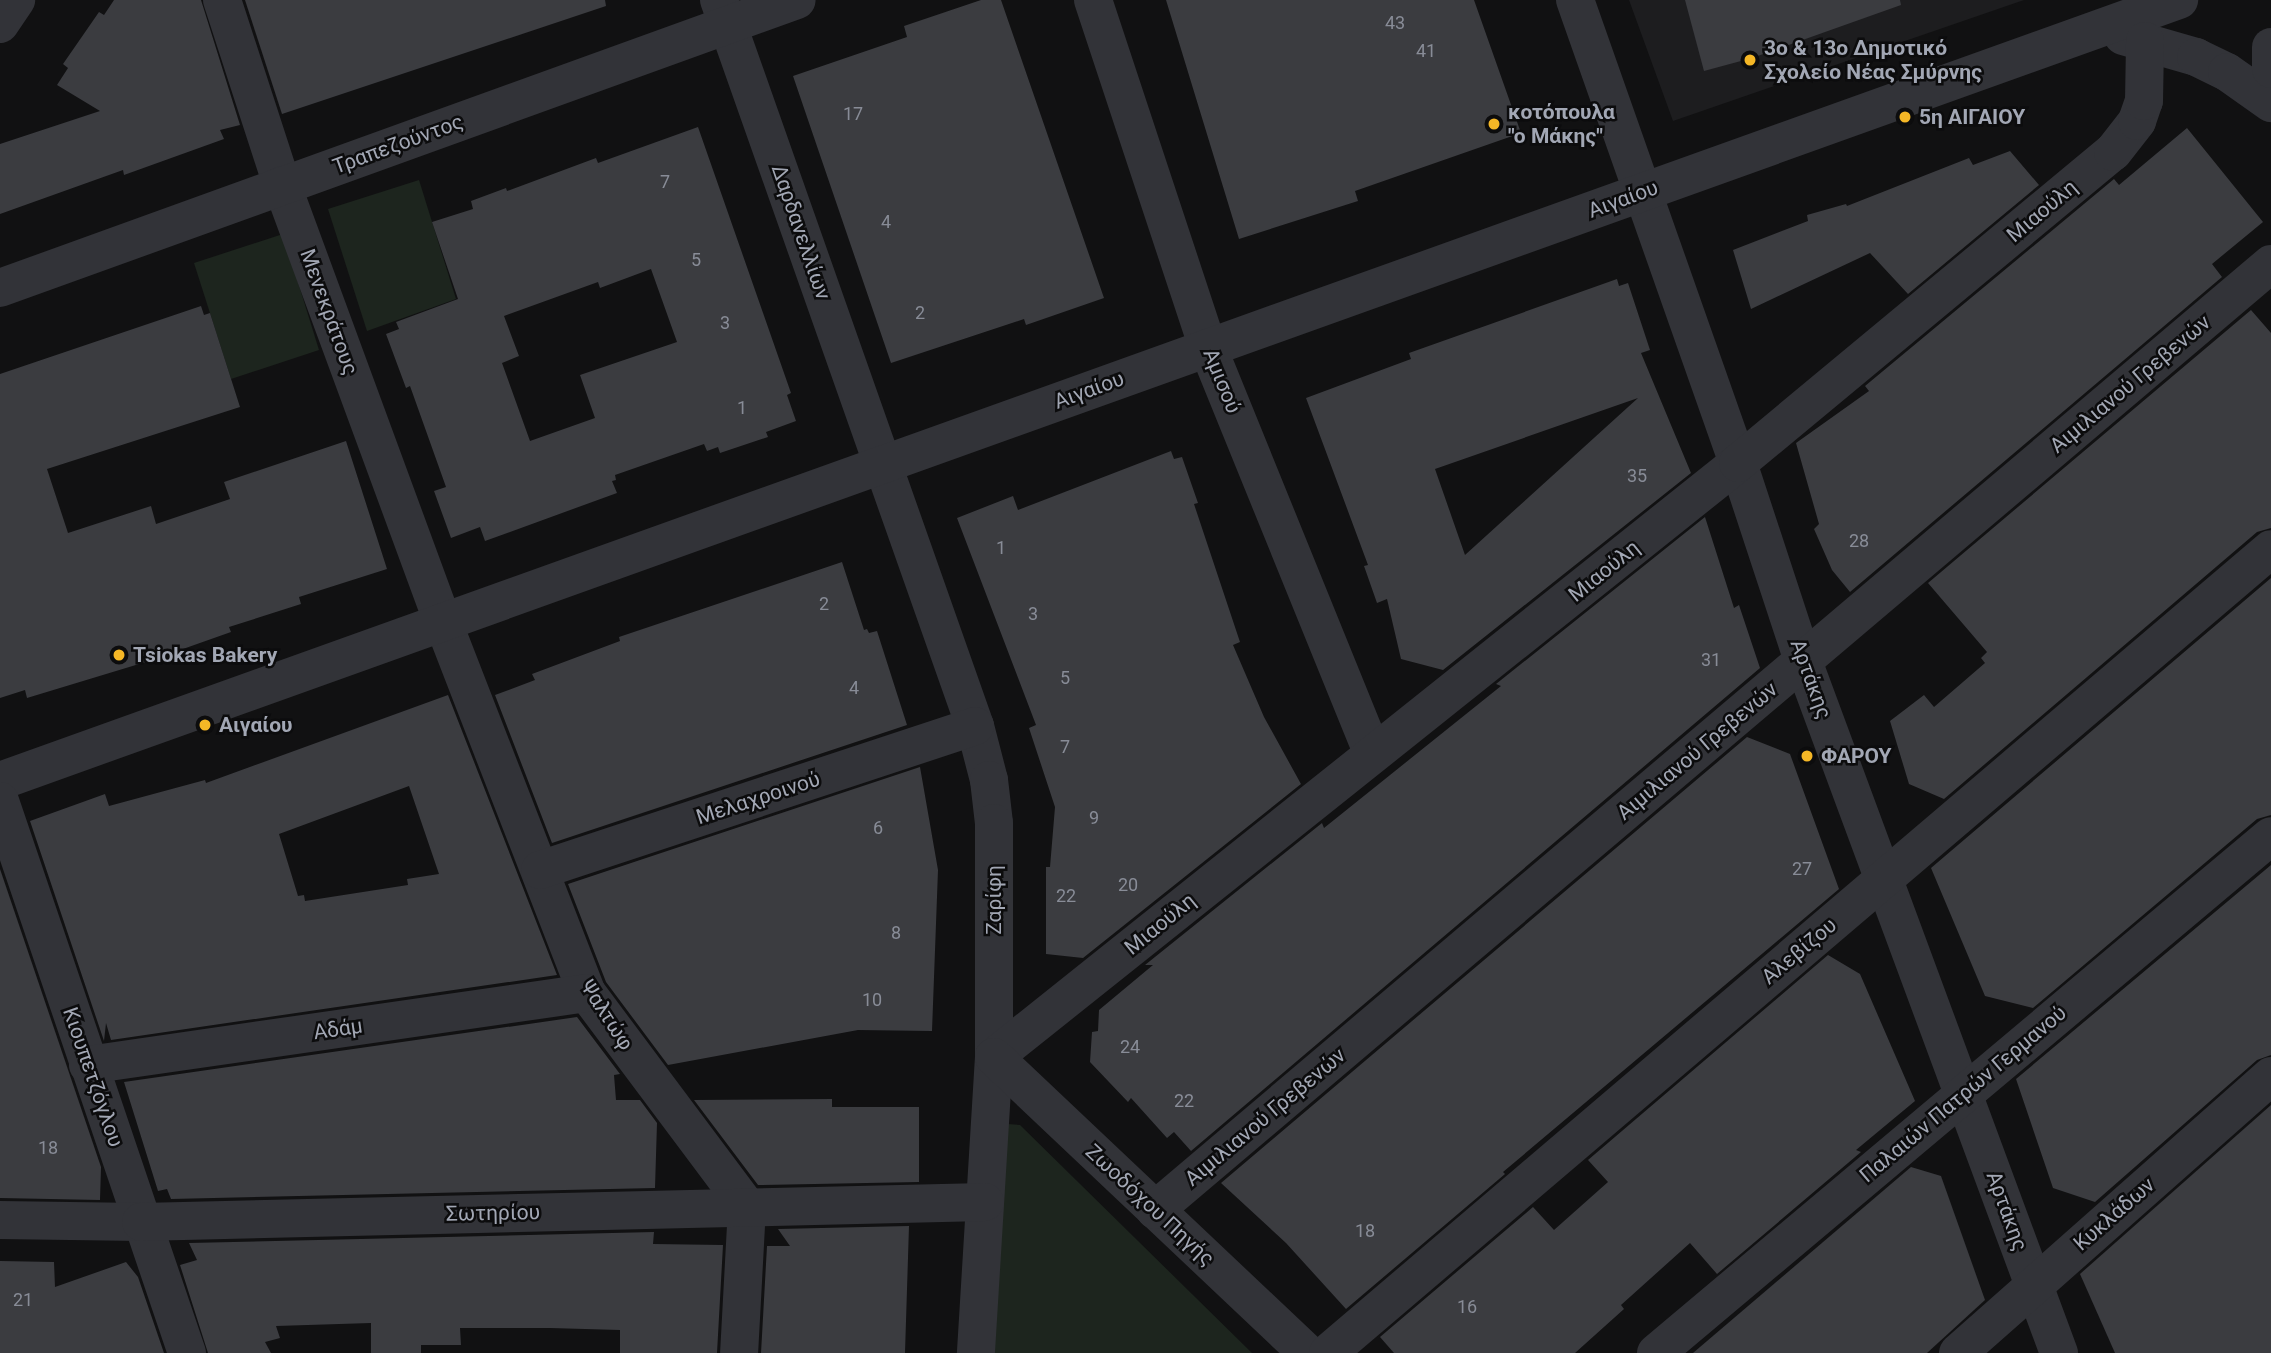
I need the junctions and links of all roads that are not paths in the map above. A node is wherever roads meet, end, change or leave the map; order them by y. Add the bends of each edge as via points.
1 (16, 0) edge
2 (222, 0) edge
3 (797, 0) edge
4 (1093, 0) edge
5 (1575, 0) edge
6 (2179, 0) edge
7 (724, 13) edge
8 (0, 24) edge
9 (2097, 29) junction
10 (2145, 41) junction
11 (2271, 47) edge
12 (2271, 68) edge
13 (2271, 103) edge
14 (282, 185) junction
15 (1641, 192) junction
16 (2271, 264) edge
17 (0, 288) edge
18 (1208, 348) junction
19 (1738, 463) junction
20 (883, 464) junction
21 (2271, 549) edge
22 (443, 622) junction
23 (1803, 661) junction
24 (975, 726) junction
25 (1373, 754) junction
26 (0, 781) edge
27 (0, 801) edge
28 (2271, 836) edge
29 (540, 870) junction
30 (1885, 878) junction
31 (587, 993) junction
32 (994, 1057) junction
33 (88, 1065) junction
34 (2271, 1076) edge
35 (1964, 1094) junction
36 (985, 1202) junction
37 (747, 1206) junction
38 (1155, 1210) junction
39 (0, 1220) edge
40 (141, 1222) junction
41 (2034, 1285) junction
42 (187, 1353) edge
43 (739, 1353) edge
44 (976, 1353) edge
45 (1307, 1353) edge
46 (1328, 1353) edge
47 (1656, 1353) edge
48 (1958, 1353) edge
49 (2059, 1353) edge

1 - 8 street
2 - 14 street, Μενεκράτους
3 - 7 street, Τραπεζούντος
4 - 18 street, Αμισού
5 - 15 street, Αρτάκης
6 - 9 street, Αιγαίου
7 - 14 street, Τραπεζούντος
7 - 20 street, Δαρδανελλίων
9 - 10 street
9 - 15 street, Αιγαίου
10 - 13 street via 2217,67
10 - 19 street, Μιαούλη via 2144,101 2137,121 2113,152
11 - 12 street
14 - 17 street, Τραπεζούντος
14 - 22 street, Μενεκράτους
15 - 18 street, Αιγαίου
15 - 19 street, Αρτάκης
16 - 23 street, Αιμιλιανού Γρεβενών
18 - 20 street, Αιγαίου
18 - 25 street, Αμισού
19 - 23 street, Αρτάκης
19 - 25 street, Μιαούλη
20 - 22 street, Αιγαίου
20 - 24 street, Ζαρίφη
21 - 30 street, Αλεβίζου
22 - 26 street, Αιγαίου
22 - 29 street, Ψαλτώφ
23 - 30 street, Αρτάκης
23 - 38 street, Αιμιλιανού Γρεβενών
24 - 29 street, Μελαχροινού
24 - 32 street, Ζαρίφη via 994,823
25 - 32 street, Μιαούλη
27 - 33 street, Κιουπετζόγλου
28 - 35 street, Παλαιών Πατρών Γερμανού
29 - 31 street, Ψαλτώφ
30 - 35 street, Αρτάκης
30 - 46 street, Αλεβίζου
31 - 33 street, Αδάμ
31 - 37 street, Ψαλτώφ
32 - 36 street, Ζαρίφη
32 - 38 street, Ζωοδόχου Πηγής
33 - 40 street, Κιουπετζόγλου
34 - 41 street, Κυκλάδων
35 - 41 street, Αρτάκης
35 - 47 street, Παλαιών Πατρών Γερμανού
36 - 37 street, Σωτηρίου
36 - 44 street, Ζαρίφη
37 - 40 street, Σωτηρίου
37 - 43 street
38 - 45 street, Ζωοδόχου Πηγής
39 - 40 street, Σωτηρίου
40 - 42 street, Κιουπετζόγλου
41 - 48 street, Κυκλάδων
41 - 49 street, Αρτάκης

